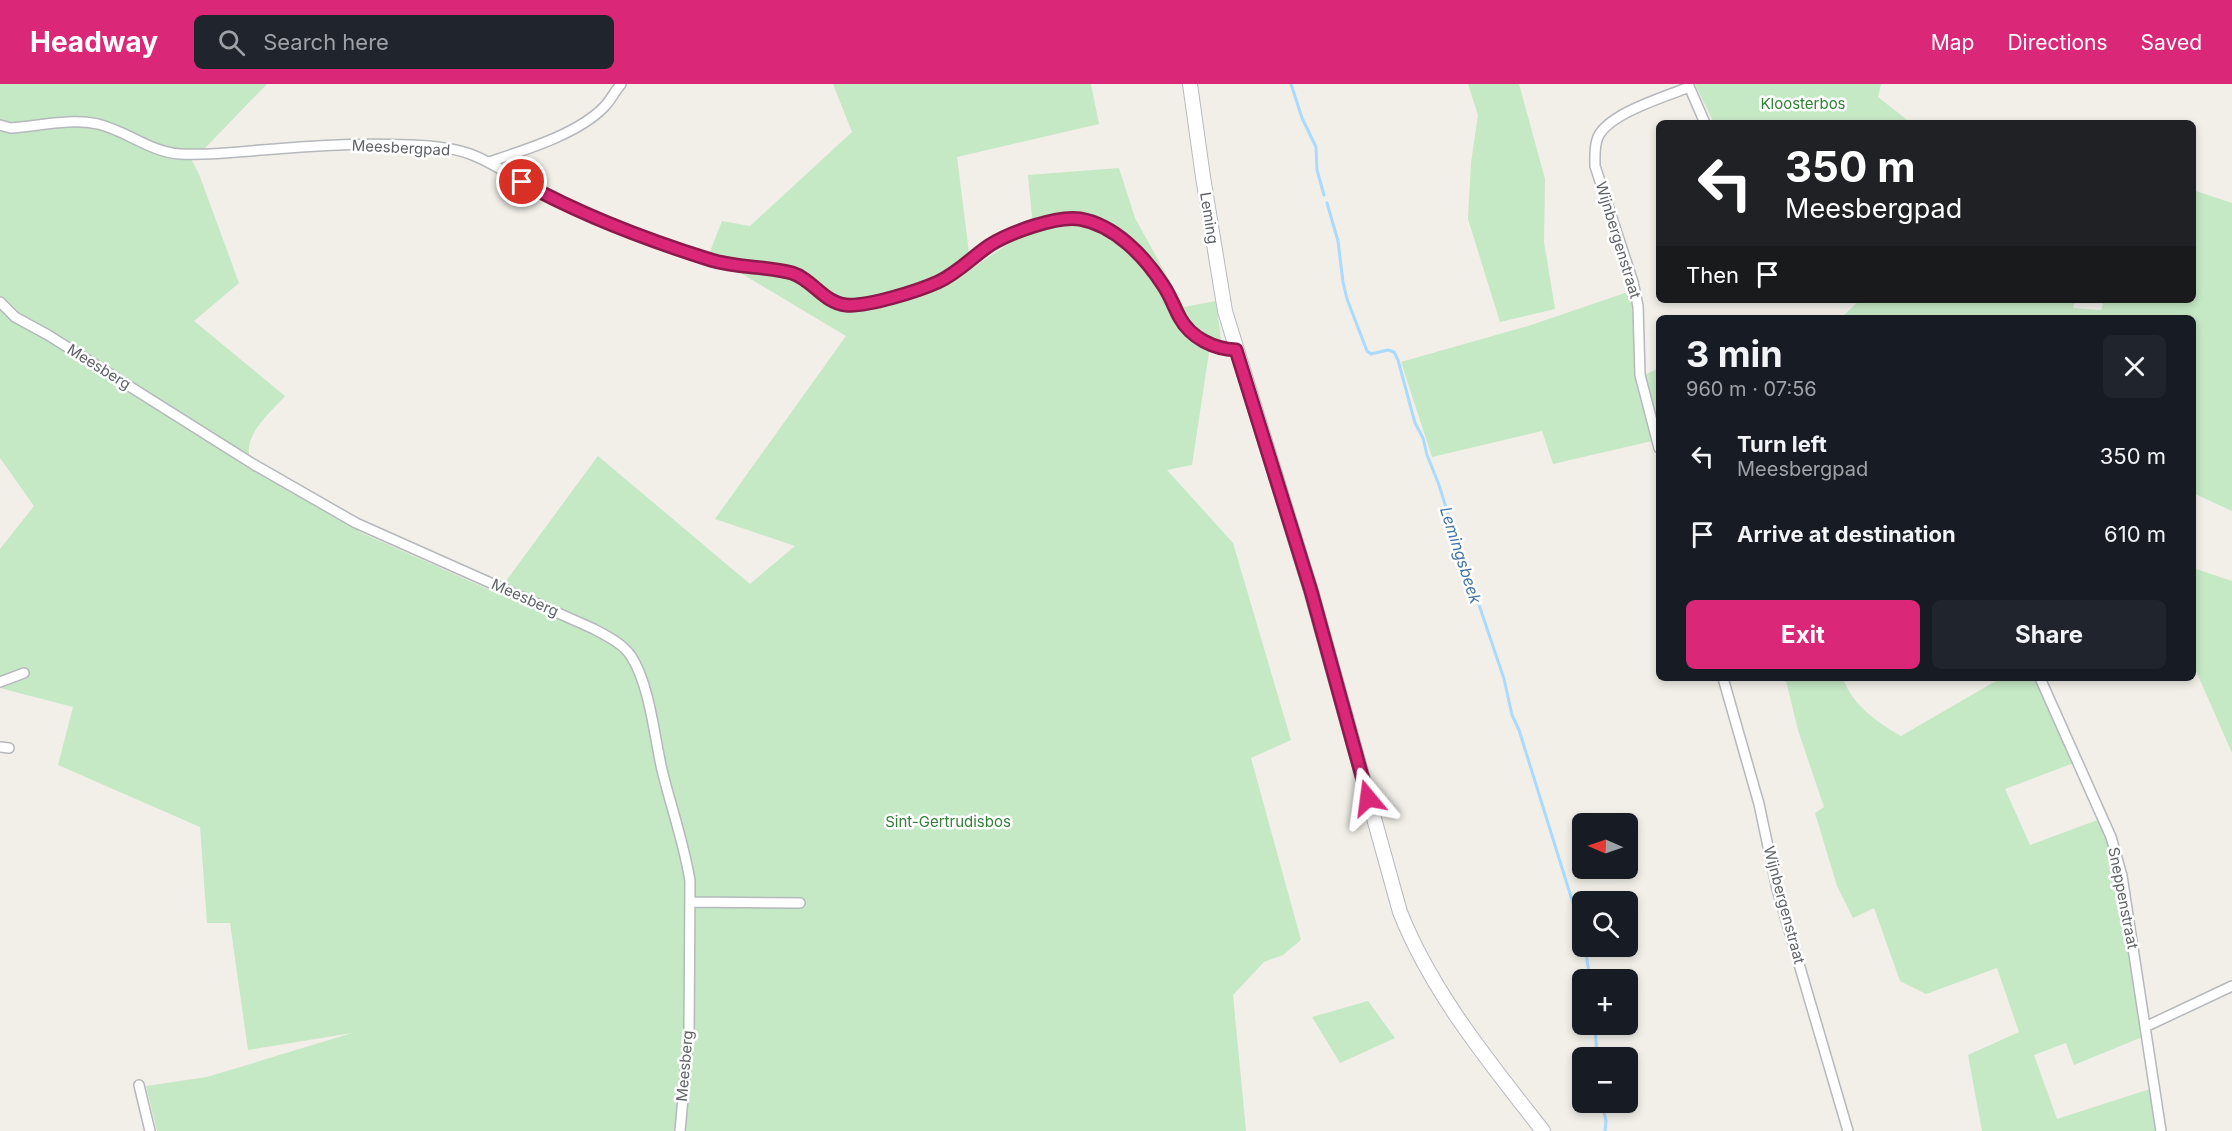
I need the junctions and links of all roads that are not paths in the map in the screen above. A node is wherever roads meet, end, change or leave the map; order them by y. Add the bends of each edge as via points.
1 (621, 84) edge
2 (1190, 84) edge
3 (1688, 86) edge
4 (1705, 120) edge
5 (0, 125) edge
6 (489, 162) junction
7 (0, 302) edge
8 (1236, 350) junction
9 (1656, 436) edge
10 (24, 673) dead end
11 (1724, 681) edge
12 (2041, 681) edge
13 (0, 682) edge
14 (690, 902) junction
15 (800, 903) dead end
16 (2232, 986) edge
17 (2145, 1027) junction
18 (139, 1085) dead end
19 (150, 1131) edge
20 (680, 1131) edge
21 (1543, 1131) edge
22 (1848, 1131) edge
23 (2161, 1131) edge

1 - 6 street via 604,107 581,125
2 - 8 street, Leming via 1225,311
3 - 4 street
3 - 9 street, Wijnbergenstraat via 1610,122 1597,139 1595,152 1595,166 1633,282 1638,306 1640,375
5 - 6 street, Meesbergpad via 11,128 94,123 177,154 396,144 465,152
6 - 8 street, Meesbergpad via 540,192 624,229 711,260 795,274 838,304 847,306 867,304 938,282 990,245 1029,228 1050,221 1081,219 1109,229 1138,255 1164,286 1180,320 1191,332 1221,349
7 - 14 street, Meesberg via 15,317 356,523 619,643 630,654 643,684 687,862
8 - 21 street, Leming via 1311,591 1408,934 1482,1053
10 - 13 street
11 - 22 street, Wijnbergenstraat via 1759,804 1777,889
12 - 17 street, Sneppenstraat via 2111,837 2122,876
14 - 15 street
14 - 20 street, Meesberg via 689,1033
16 - 17 street
17 - 23 street, Sneppenstraat
18 - 19 street

